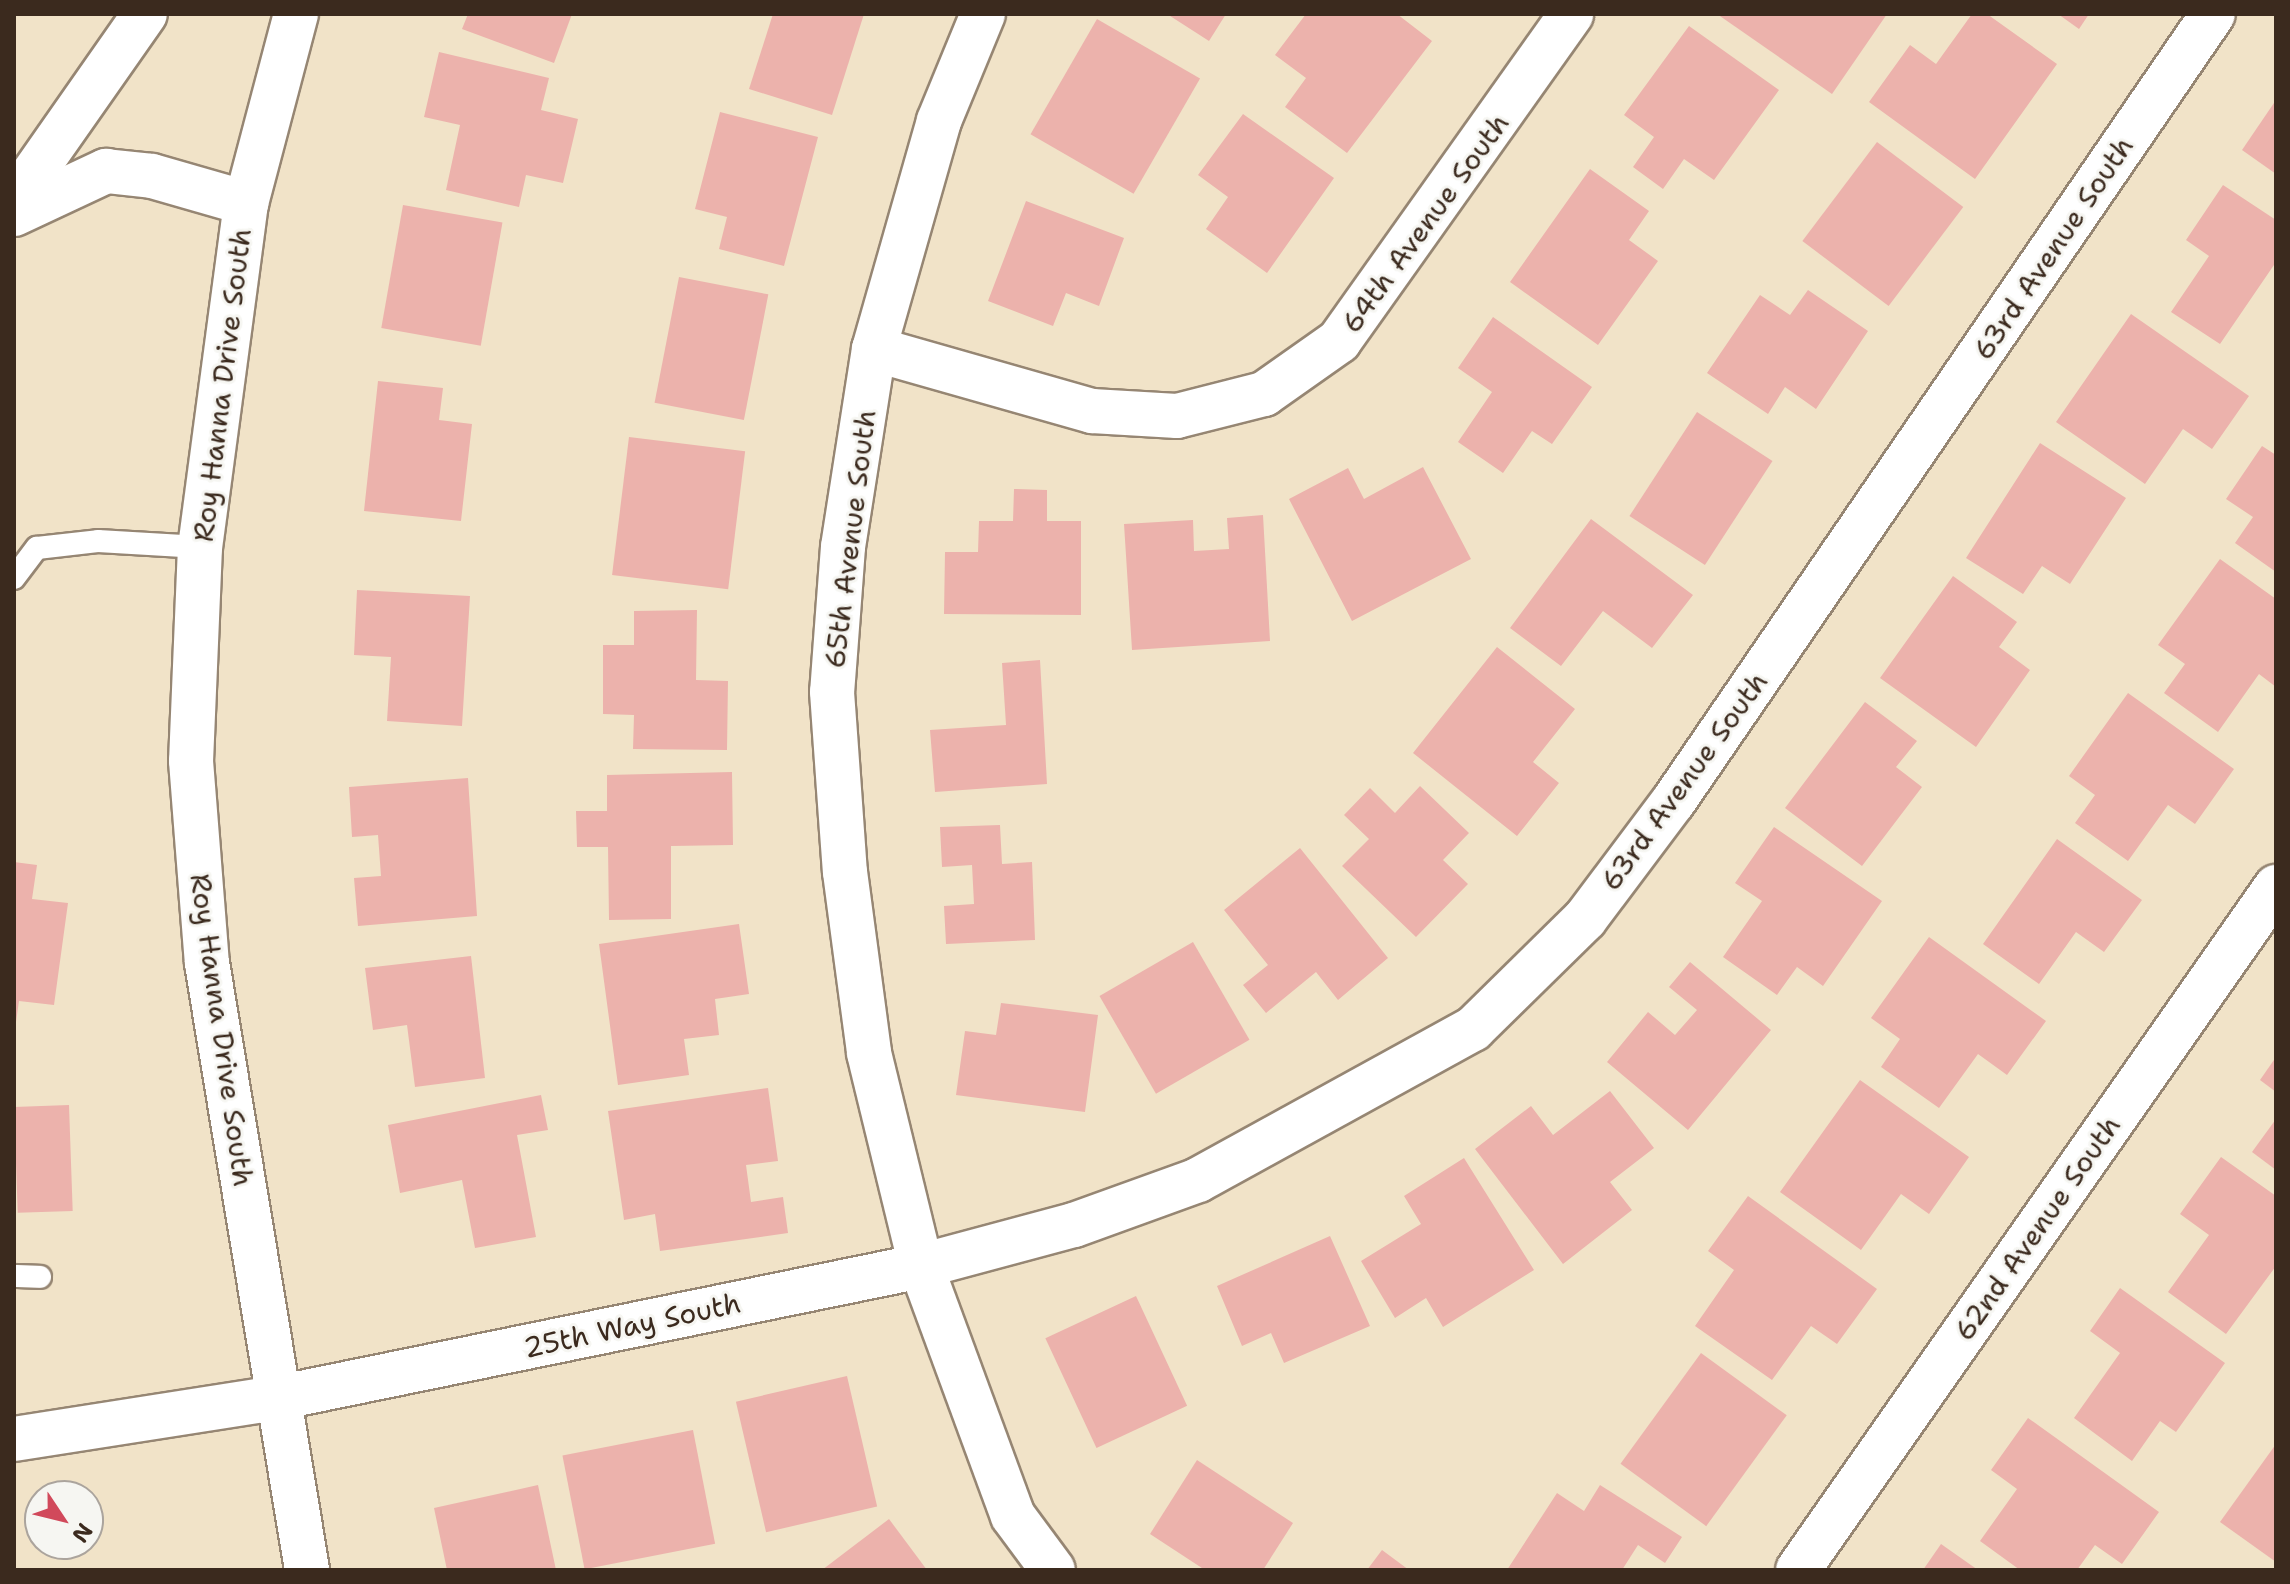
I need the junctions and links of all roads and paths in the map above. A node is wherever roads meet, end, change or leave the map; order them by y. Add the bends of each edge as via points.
1 (145, 14) edge
2 (296, 14) edge
3 (983, 14) edge
4 (1571, 14) edge
5 (2213, 14) edge
6 (14, 201) edge
7 (246, 203) junction
8 (14, 214) edge
9 (874, 349) junction
10 (200, 547) junction
11 (14, 578) edge
12 (2276, 887) edge
13 (921, 1266) junction
14 (14, 1276) edge
15 (40, 1277) dead end
16 (277, 1398) junction
17 (14, 1439) edge
18 (307, 1570) edge
19 (1053, 1570) edge
20 (1798, 1570) edge

1 - 6 street
2 - 7 street, Roy Hanna Drive South
3 - 9 street, 65th Avenue South via 939,121
4 - 9 street, 64th Avenue South via 1339,341 1264,394 1177,416 1092,411
5 - 13 street, 63rd Avenue South via 1673,802 1585,919 1473,1029 1198,1180 1074,1225
7 - 8 street via 152,176 106,171
7 - 10 street, Roy Hanna Drive South
9 - 13 street, 65th Avenue South via 843,547 832,692 845,872 869,1053
10 - 11 lane via 98,541 37,548
10 - 16 street, Roy Hanna Drive South via 191,761 207,963
12 - 20 street, 62nd Avenue South
13 - 16 street, 25th Way South
13 - 19 street via 1013,1516
14 - 15 lane
16 - 17 street, 25th Way South
16 - 18 street, Roy Hanna Drive South

